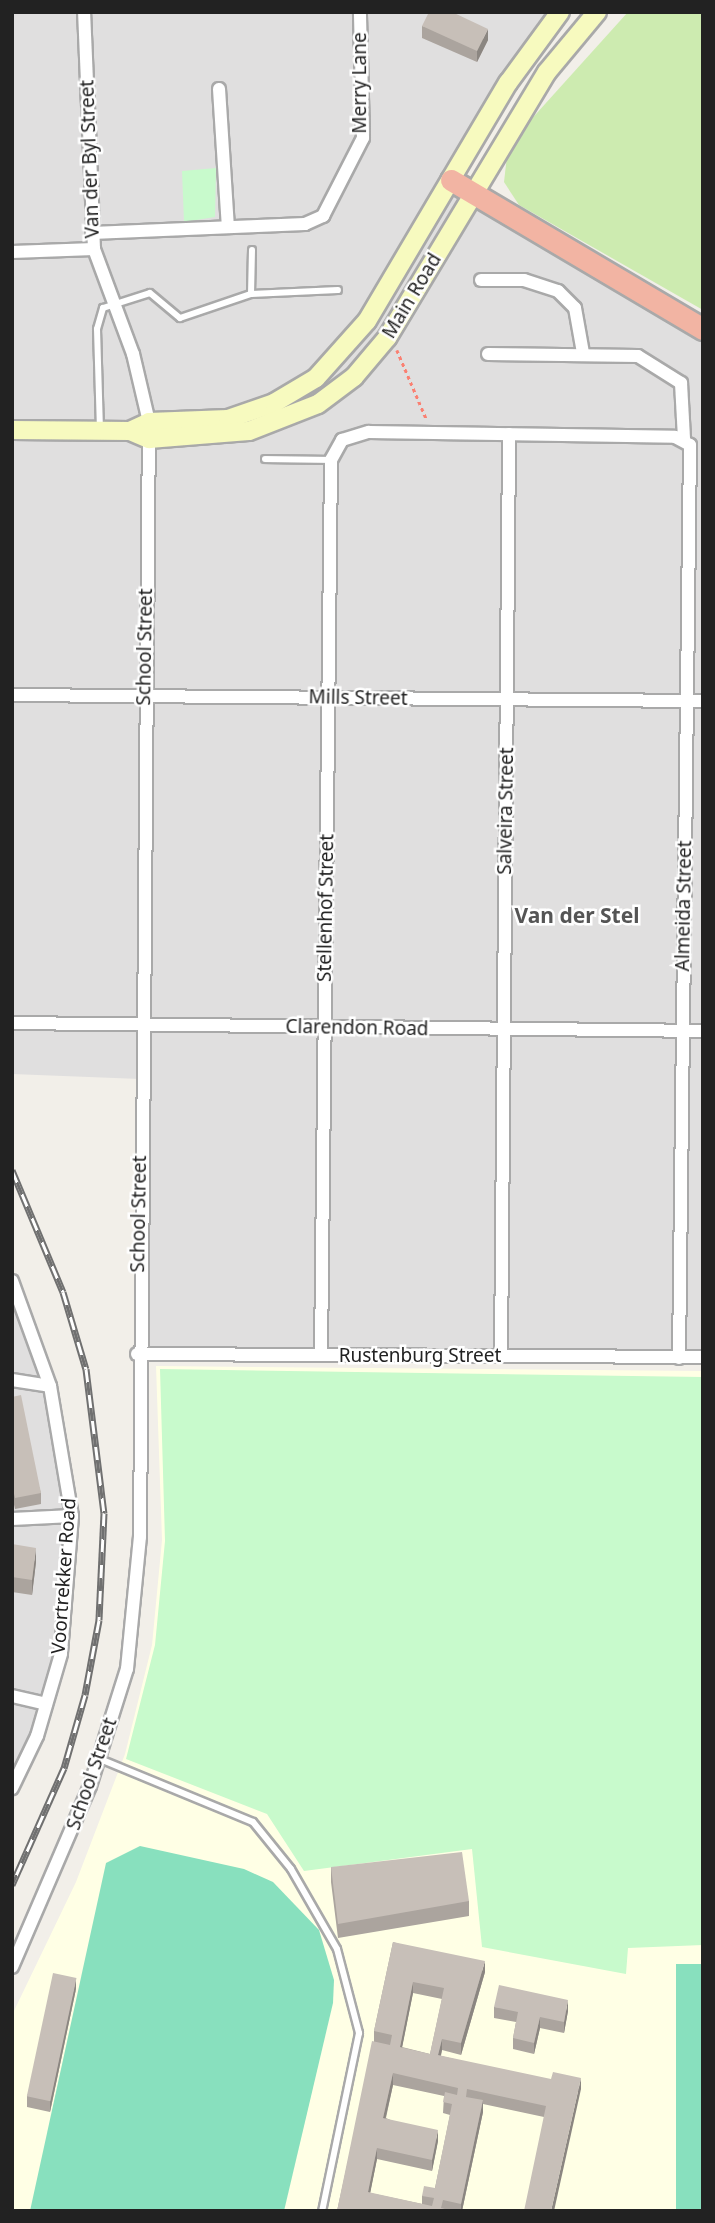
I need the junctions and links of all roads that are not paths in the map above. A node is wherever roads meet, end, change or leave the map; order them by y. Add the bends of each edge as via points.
1 (84, 12) edge
2 (360, 12) edge
3 (560, 12) edge
4 (597, 12) edge
5 (219, 89) dead end
6 (451, 180) junction
7 (474, 194) junction
8 (228, 227) junction
9 (92, 233) junction
10 (94, 249) junction
11 (252, 250) dead end
12 (12, 252) edge
13 (481, 280) dead end
14 (338, 290) dead end
15 (251, 294) junction
16 (113, 302) junction
17 (703, 330) edge
18 (583, 353) junction
19 (488, 354) dead end
20 (12, 430) edge
21 (100, 431) junction
22 (149, 431) junction
23 (509, 435) junction
24 (684, 439) junction
25 (265, 459) dead end
26 (331, 460) junction
27 (12, 695) edge
28 (144, 696) junction
29 (328, 698) junction
30 (507, 699) junction
31 (687, 701) junction
32 (703, 701) edge
33 (12, 1023) edge
34 (141, 1026) junction
35 (324, 1027) junction
36 (504, 1030) junction
37 (682, 1031) junction
38 (703, 1031) edge
39 (12, 1281) edge
40 (138, 1354) junction
41 (321, 1355) junction
42 (501, 1356) junction
43 (703, 1357) edge
44 (679, 1358) junction
45 (12, 1380) edge
46 (51, 1385) junction
47 (72, 1516) junction
48 (12, 1519) edge
49 (12, 1696) edge
50 (47, 1704) junction
51 (100, 1759) junction
52 (12, 1788) edge
53 (12, 1966) edge
54 (322, 2211) edge

1 - 9 street, Van der Byl Street
2 - 8 street, Merry Lane via 364,133 327,210 305,224
3 - 6 main road, Main Road via 523,60
4 - 7 main road, Main Road via 547,72
5 - 8 street
6 - 7 highway
6 - 22 main road, Main Road via 367,321 316,378 274,403 228,419
7 - 17 highway
7 - 22 main road, Main Road via 387,338 336,393 290,417 218,437
8 - 9 street, Merry Lane
9 - 10 street, Van der Byl Street
10 - 12 street
10 - 16 street, Van der Byl Street
11 - 15 lane
13 - 18 street via 524,280 558,291 575,308
14 - 15 lane
15 - 16 lane via 180,318 150,293
16 - 21 lane via 103,308 97,329
16 - 22 street, Van der Byl Street via 146,395
18 - 19 street
18 - 24 street via 638,356 681,383
20 - 21 main road, Main Road
21 - 22 main road, Main Road
22 - 28 street, School Street
23 - 24 street
23 - 26 street via 354,434
23 - 30 street, Salveira Street
24 - 31 street, Almeida Street via 691,454
25 - 26 lane
26 - 29 street, Stellenhof Street
27 - 28 street, Mills Street
28 - 29 street, Mills Street
28 - 34 street, School Street
29 - 30 street, Mills Street
29 - 35 street, Stellenhof Street
30 - 31 street, Mills Street
30 - 36 street, Salveira Street
31 - 32 street, Mills Street
31 - 37 street, Almeida Street
33 - 34 street, Clarendon Road
34 - 35 street, Clarendon Road
34 - 40 street, School Street
35 - 36 street, Clarendon Road
35 - 41 street, Stellenhof Street
36 - 37 street, Clarendon Road
36 - 42 street, Salveira Street
37 - 38 street, Clarendon Road
37 - 44 street, Almeida Street
39 - 46 street, Voortrekker Road
40 - 41 street, Rustenburg Street
40 - 51 street, School Street via 136,1608 127,1669
41 - 42 street, Rustenburg Street
42 - 44 street, Rustenburg Street
43 - 44 street, Rustenburg Street
45 - 46 street
46 - 47 street, Voortrekker Road
47 - 48 street
47 - 50 street, Voortrekker Road via 61,1654
49 - 50 street
50 - 52 street, Voortrekker Road
51 - 53 street, School Street
51 - 54 lane via 253,1822 291,1869 337,1949 359,2033

